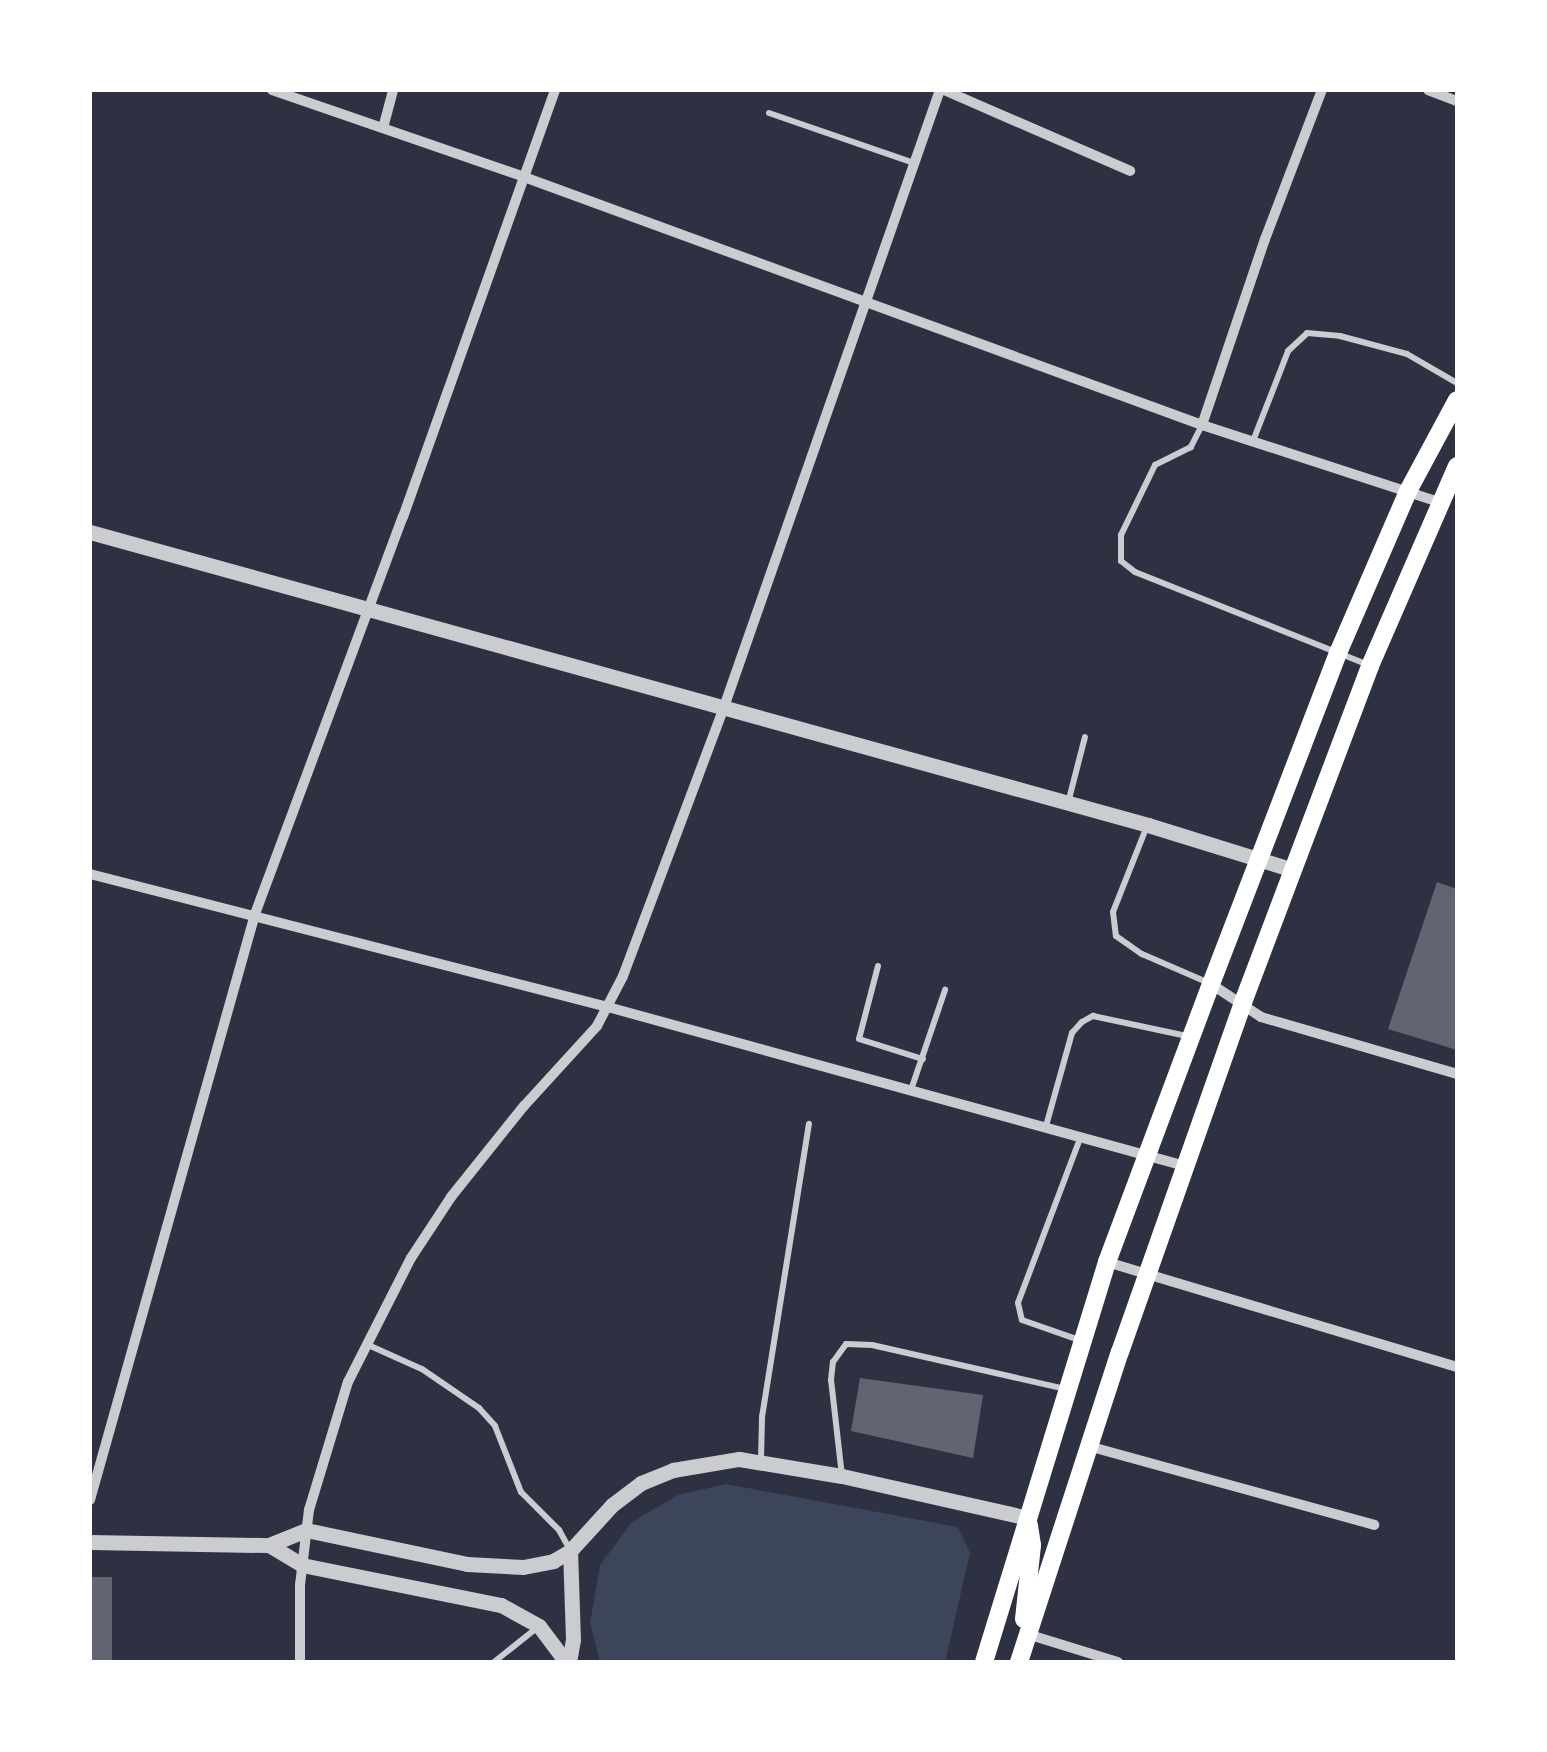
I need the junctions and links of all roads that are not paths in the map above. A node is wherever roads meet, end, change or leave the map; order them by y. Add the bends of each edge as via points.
1 (272, 90) edge
2 (393, 90) edge
3 (555, 90) edge
4 (942, 90) edge
5 (1322, 90) edge
6 (1428, 90) edge
7 (1457, 101) edge
8 (769, 114) dead end
9 (382, 128) junction
10 (915, 163) junction
11 (1130, 171) dead end
12 (524, 177) junction
13 (868, 301) junction
14 (1457, 383) edge
15 (1457, 400) edge
16 (1202, 425) junction
17 (1254, 441) junction
18 (1457, 466) edge
19 (1408, 491) junction
20 (1440, 502) junction
21 (90, 532) edge
22 (368, 607) junction
23 (1338, 653) junction
24 (1370, 666) junction
25 (724, 707) junction
26 (1085, 737) dead end
27 (1068, 803) junction
28 (1148, 825) junction
29 (1261, 859) junction
30 (1293, 870) junction
31 (90, 874) edge
32 (255, 914) junction
33 (878, 966) dead end
34 (1211, 984) junction
35 (945, 990) dead end
36 (1242, 1006) junction
37 (608, 1008) junction
38 (1193, 1038) junction
39 (923, 1059) junction
40 (1457, 1074) edge
41 (911, 1090) junction
42 (809, 1124) dead end
43 (1046, 1126) junction
44 (1081, 1136) junction
45 (1149, 1155) junction
46 (1185, 1166) junction
47 (1107, 1262) junction
48 (1146, 1274) junction
49 (1083, 1342) junction
50 (365, 1344) junction
51 (1457, 1367) edge
52 (1068, 1389) junction
53 (1088, 1446) junction
54 (761, 1460) junction
55 (842, 1476) junction
56 (90, 1500) edge
57 (1028, 1518) junction
58 (1374, 1524) dead end
59 (306, 1530) junction
60 (90, 1542) edge
61 (269, 1545) junction
62 (570, 1551) junction
63 (302, 1565) junction
64 (539, 1626) junction
65 (1026, 1634) junction
66 (300, 1662) edge
67 (494, 1662) edge
68 (567, 1662) edge
69 (984, 1662) edge
70 (1020, 1662) edge
71 (1118, 1662) edge

1 - 9 street
2 - 9 street
3 - 12 street
4 - 10 street
4 - 11 street
5 - 16 street
6 - 7 street
8 - 10 lane
9 - 12 street
10 - 13 street
12 - 13 street
12 - 22 street
13 - 16 street
13 - 25 street
14 - 17 lane via 1407,354 1306,333 1288,351
15 - 19 main road
16 - 17 street
16 - 23 lane via 1191,447 1155,465 1121,535 1121,560 1135,572
17 - 19 street
18 - 20 main road
19 - 20 street
19 - 23 main road
20 - 24 main road
21 - 22 street
22 - 25 street
22 - 32 street
23 - 24 lane
23 - 29 main road
24 - 30 main road
25 - 27 street
25 - 37 street
26 - 27 lane
27 - 28 street
28 - 29 street
28 - 34 lane via 1113,912 1116,936
29 - 30 street
29 - 34 main road
30 - 36 main road
31 - 32 street
32 - 37 street
32 - 56 street
33 - 39 lane via 860,1039
34 - 36 street
34 - 38 main road
35 - 39 lane
36 - 40 street
36 - 46 main road
37 - 41 street
37 - 50 street via 452,1197
38 - 43 lane via 1094,1016 1072,1033
38 - 45 main road
39 - 41 lane
41 - 43 street
42 - 54 lane via 762,1417
43 - 44 street
44 - 45 street
44 - 49 lane via 1018,1302 1022,1320
45 - 46 street
45 - 47 main road
46 - 48 main road
47 - 48 street
47 - 49 main road
48 - 51 street
48 - 53 main road
49 - 52 main road
50 - 59 street via 328,1443
50 - 62 lane via 454,1387 479,1408 495,1426 522,1492
52 - 55 lane via 846,1344 833,1362 832,1380
52 - 57 main road
53 - 58 street
53 - 65 main road
54 - 55 street
54 - 62 street via 714,1460 641,1483
55 - 57 street
57 - 65 main road
57 - 69 main road
59 - 61 street
59 - 62 street via 493,1567 539,1564
59 - 63 street
60 - 61 street
61 - 63 street
62 - 68 street via 573,1640
63 - 64 street via 470,1597
63 - 66 street
64 - 67 lane
64 - 68 street
65 - 70 main road
65 - 71 street

